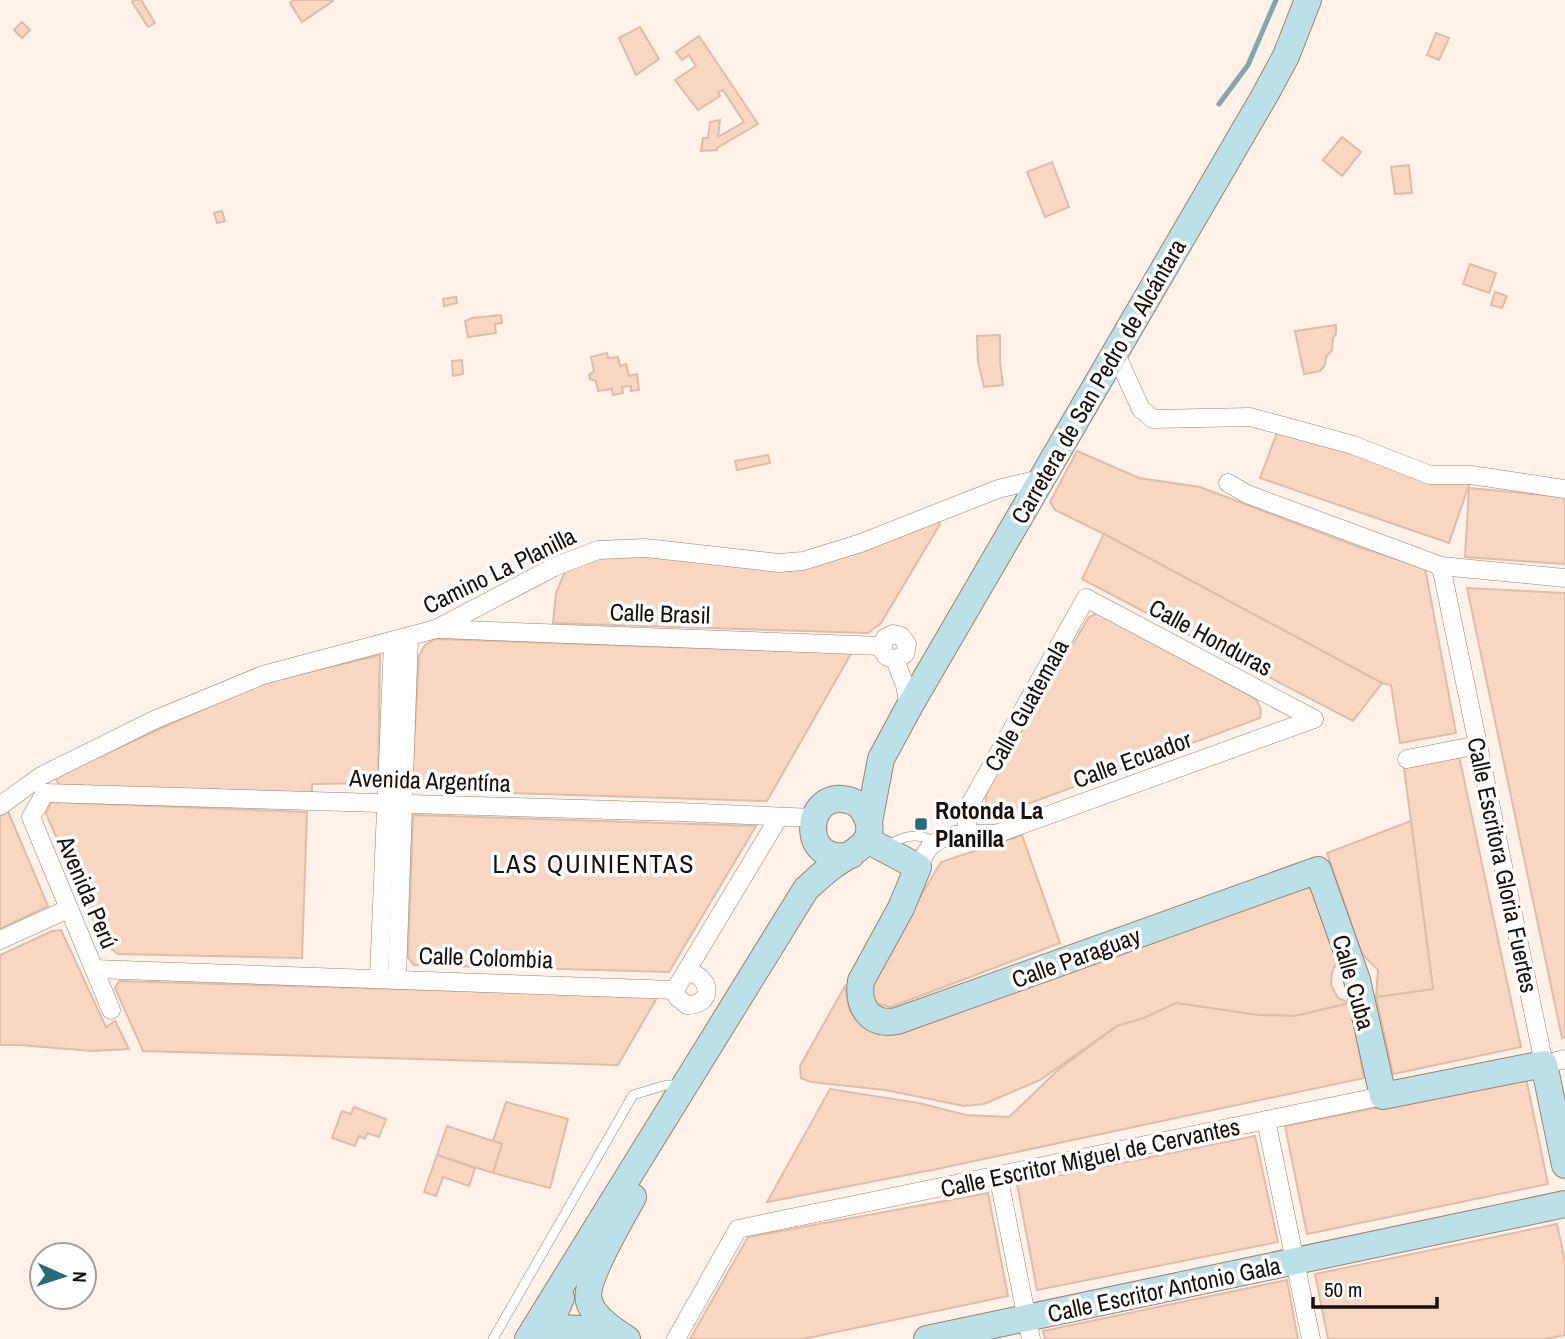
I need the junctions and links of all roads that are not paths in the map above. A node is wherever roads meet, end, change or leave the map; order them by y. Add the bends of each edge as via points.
1 (1308, 0) edge
2 (1115, 352) junction
3 (1040, 479) junction
4 (1228, 483) dead end
5 (1565, 489) edge
6 (1441, 566) junction
7 (1565, 578) edge
8 (1086, 598) joint
9 (436, 629) junction
10 (401, 640) junction
11 (909, 707) junction
12 (1314, 719) joint
13 (1478, 745) junction
14 (881, 759) junction
15 (1407, 759) dead end
16 (43, 785) junction
17 (836, 799) junction
18 (395, 804) junction
19 (0, 806) edge
20 (779, 817) junction
21 (813, 826) junction
22 (966, 833) junction
23 (867, 841) junction
24 (936, 843) junction
25 (918, 867) junction
26 (1318, 870) joint
27 (806, 889) junction
28 (68, 909) junction
29 (0, 940) edge
30 (94, 969) junction
31 (687, 972) junction
32 (388, 977) junction
33 (675, 989) junction
34 (111, 1010) dead end
35 (719, 1031) junction
36 (1555, 1061) edge
37 (685, 1084) junction
38 (1383, 1096) junction
39 (1266, 1120) junction
40 (657, 1148) junction
41 (1565, 1165) edge
42 (998, 1175) junction
43 (1565, 1204) edge
44 (607, 1210) junction
45 (1294, 1261) junction
46 (1028, 1329) edge
47 (548, 1337) edge
48 (614, 1337) edge
49 (493, 1339) edge
50 (528, 1339) edge
51 (676, 1339) edge
52 (928, 1339) edge
53 (1311, 1339) edge

1 - 2 main road, Carretera de San Pedro de Alcántara via 1265,95
2 - 3 main road, Carretera de San Pedro de Alcántara
2 - 5 street via 1141,409 1153,419 1250,417 1353,445 1430,475 1471,475
3 - 9 street, Camino La Planilla via 998,489 803,561 779,563 646,548 598,550 554,567
3 - 11 main road, Carretera de San Pedro de Alcántara
4 - 6 street
6 - 7 street
6 - 13 street, Calle Escritora Gloria Fuertes
8 - 12 street, Calle Honduras
8 - 22 street, Calle Guatemala via 969,806
9 - 10 street, Camino La Planilla
9 - 11 street, Calle Brasil via 882,646 889,636 897,635 907,644 905,654 895,660
10 - 16 street, Camino La Planilla via 263,675 154,720
10 - 18 street
11 - 14 main road, Carretera de San Pedro de Alcántara
12 - 22 street, Calle Ecuador via 996,834
13 - 15 street
13 - 36 street, Calle Escritora Gloria Fuertes
14 - 17 main road, Carretera de San Pedro de Alcántara
14 - 23 main road, Carretera de San Pedro de Alcántara
16 - 18 street, Avenida Argentína
16 - 19 street, Camino La Planilla
16 - 28 street, Avenida Perú via 31,817
17 - 21 main road via 822,806
17 - 23 main road via 861,807
18 - 20 street, Avenida Argentína
18 - 32 street
20 - 21 street, Avenida Argentína
20 - 31 street
21 - 23 main road via 827,853 843,857
21 - 27 main road
22 - 24 street
23 - 24 lane via 927,836
23 - 25 main road
23 - 27 main road
24 - 25 street
25 - 26 main road, Calle Paraguay via 861,981 861,1003 875,1019 886,1023
26 - 38 main road, Calle Cuba via 1357,981
27 - 35 main road
28 - 29 street
28 - 30 street, Avenida Perú
30 - 32 street, Calle Colombia
30 - 34 street, Avenida Perú
31 - 33 street
31 - 33 street via 705,982 704,999 687,1005
32 - 33 street, Calle Colombia
35 - 37 main road
35 - 40 main road
36 - 38 main road, Calle Escritor Miguel de Cervantes
36 - 41 main road, Calle Escritora Gloria Fuertes
37 - 44 main road
37 - 49 lane via 633,1095
38 - 39 street, Calle Escritor Miguel de Cervantes
39 - 42 street, Calle Escritor Miguel de Cervantes
39 - 45 street
40 - 47 main road
40 - 48 main road via 588,1289 593,1309
42 - 46 street
42 - 51 street, Calle Escritor Miguel de Cervantes via 738,1229
43 - 45 main road, Calle Escritor Antonio Gala
44 - 47 main road via 558,1306
44 - 50 main road
45 - 46 main road, Calle Escritor Antonio Gala
45 - 53 street
46 - 52 main road, Calle Escritor Antonio Gala
47 - 48 main road via 592,1331

